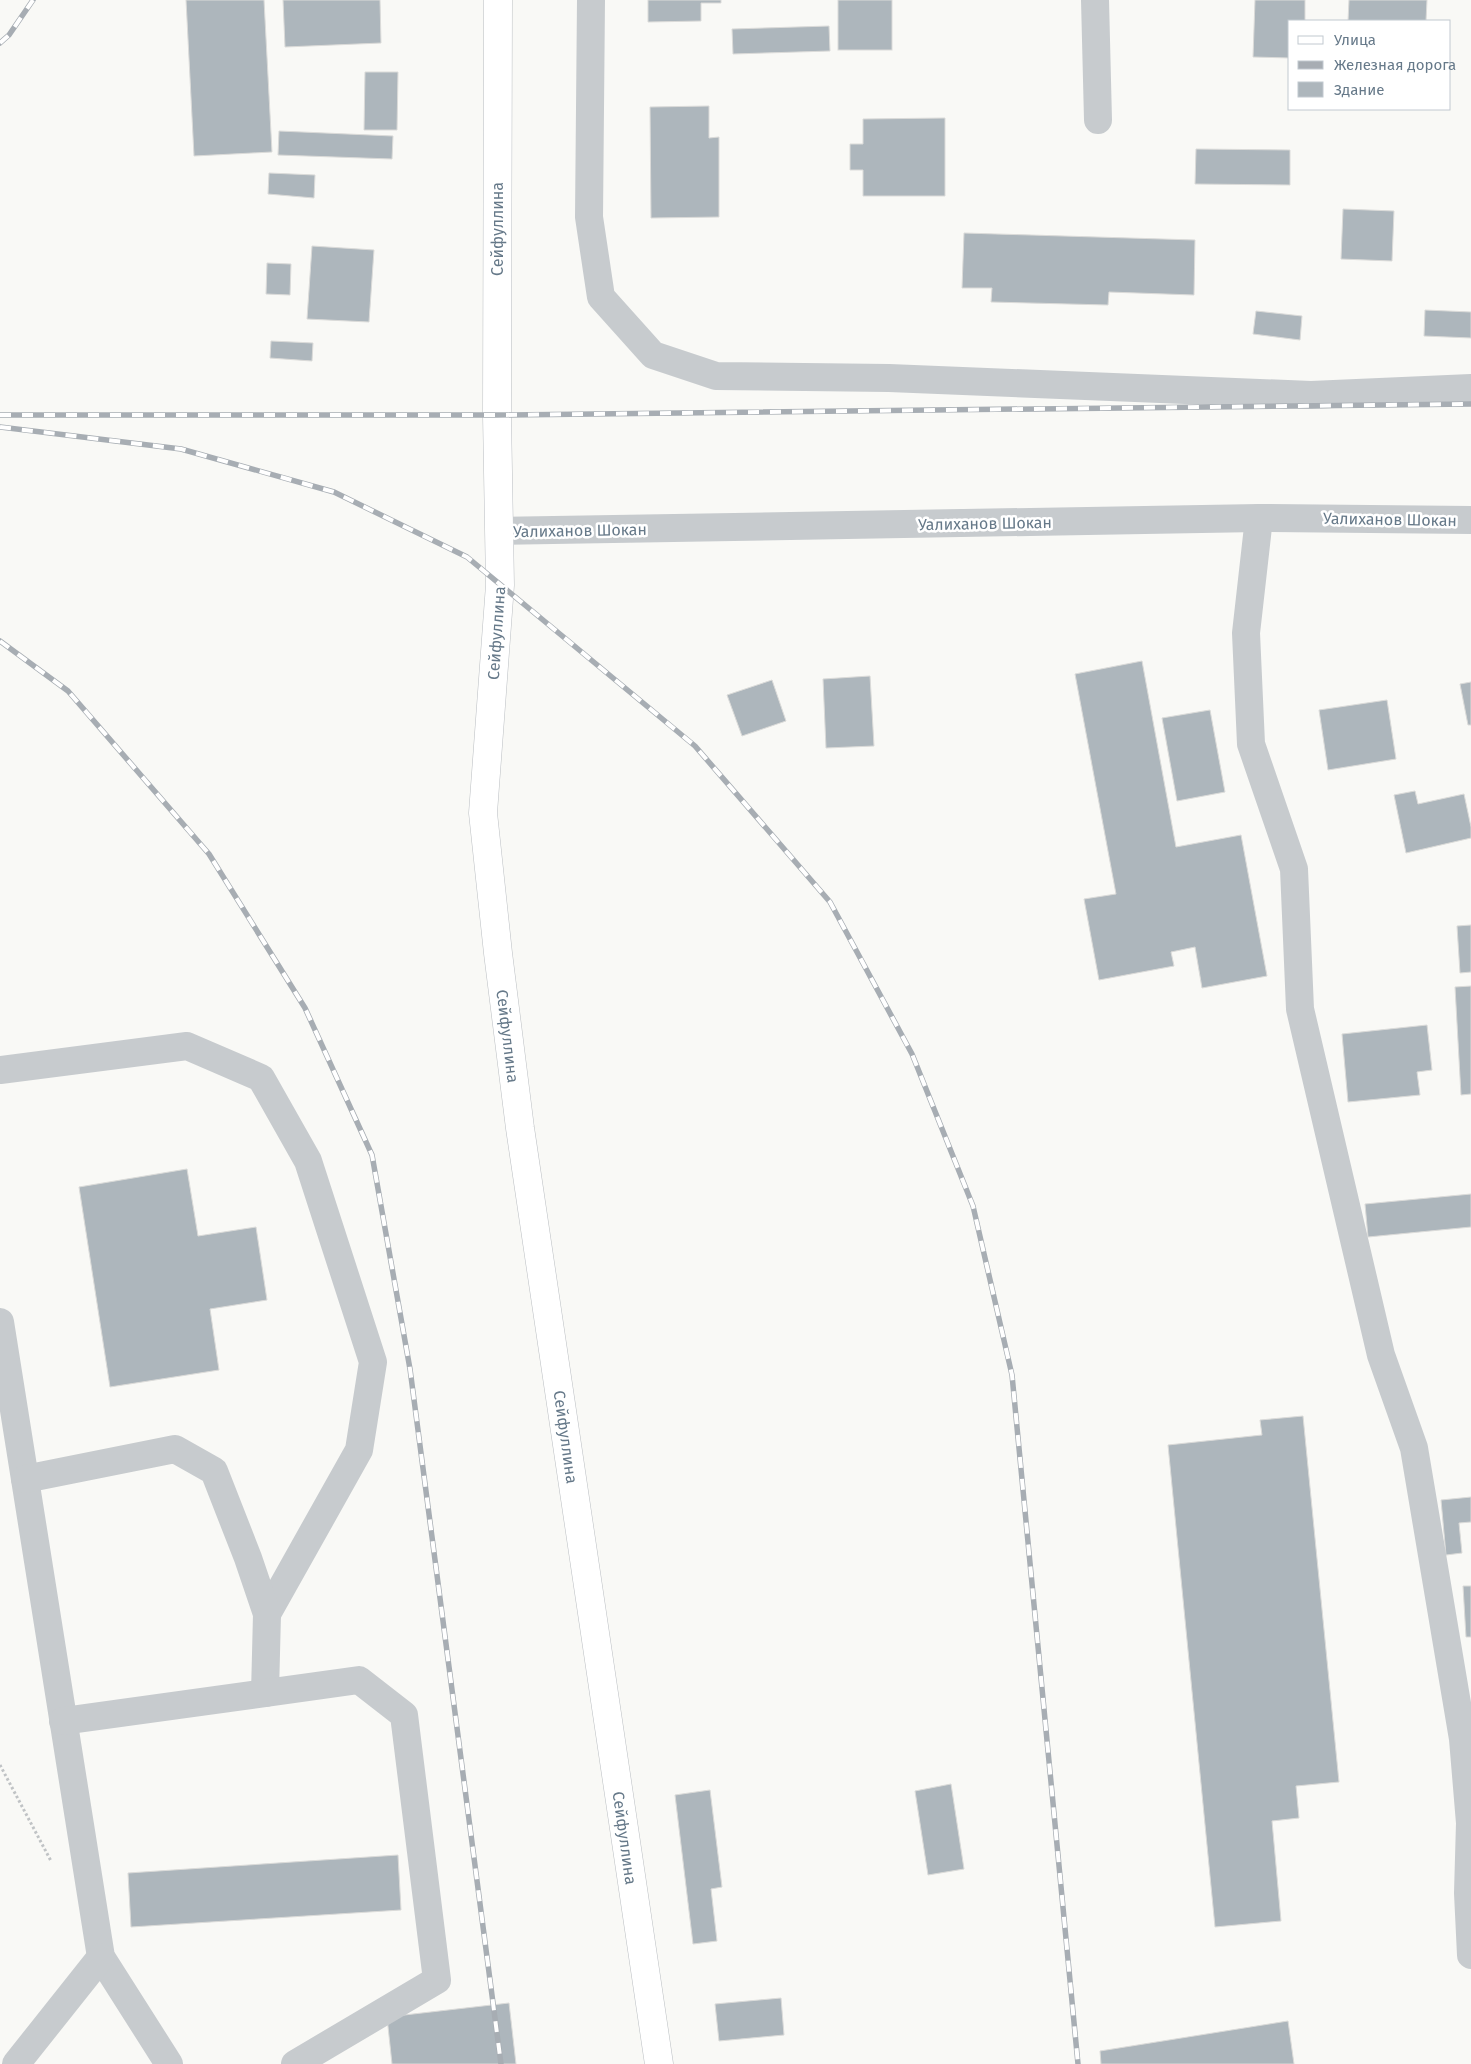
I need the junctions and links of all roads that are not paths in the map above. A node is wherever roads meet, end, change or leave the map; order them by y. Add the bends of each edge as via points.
1 (498, 0) edge
2 (592, 0) edge
3 (1095, 0) edge
4 (1098, 120) dead end
5 (1471, 388) edge
6 (1259, 518) junction
7 (1471, 520) edge
8 (500, 531) junction
9 (0, 1070) edge
10 (0, 1322) edge
11 (6, 1398) edge
12 (25, 1479) junction
13 (267, 1614) junction
14 (265, 1693) junction
15 (63, 1721) junction
16 (1471, 1955) edge
17 (101, 1957) junction
18 (16, 2064) edge
19 (169, 2064) edge
20 (296, 2064) edge
21 (659, 2064) edge

1 - 8 main road, Сейфуллина via 497,415
2 - 5 street via 589,217 601,297 653,355 716,376 889,378 1311,395
3 - 4 street
6 - 7 street, Уалиханов Шокан
6 - 8 street, Уалиханов Шокан
6 - 16 street via 1246,633 1250,744 1294,869 1300,1009 1380,1355 1414,1448 1463,1739 1470,1823 1468,1894
8 - 21 main road, Сейфуллина via 500,585 483,813 522,1137
9 - 13 street via 187,1046 262,1078 308,1161 373,1362 359,1450
10 - 11 street
11 - 12 street
12 - 13 street via 175,1449 214,1471
12 - 15 street
13 - 14 street
14 - 15 street
14 - 20 street via 359,1680 404,1715 437,1980
15 - 17 street
17 - 18 street
17 - 19 street

